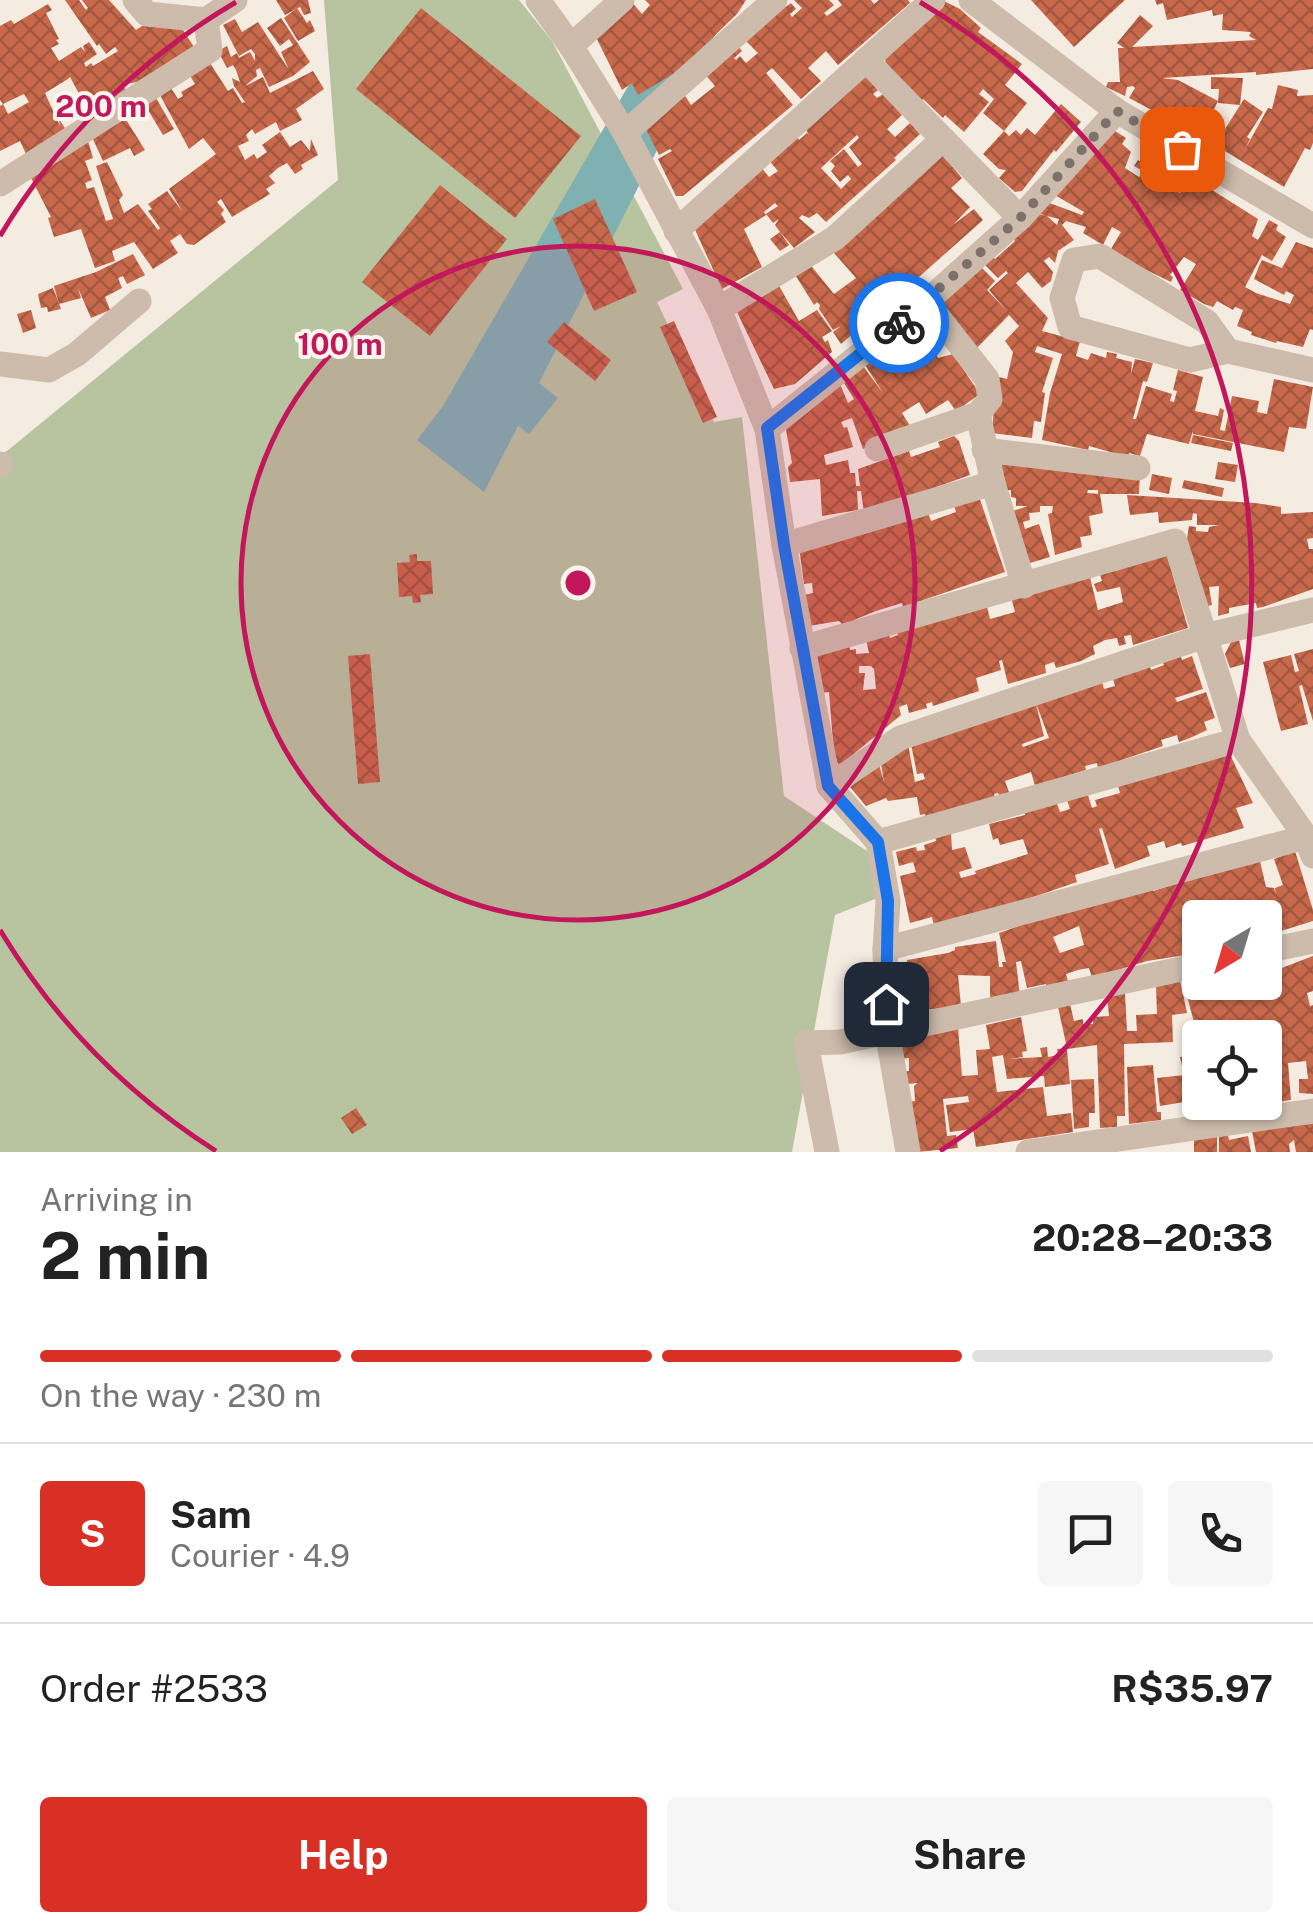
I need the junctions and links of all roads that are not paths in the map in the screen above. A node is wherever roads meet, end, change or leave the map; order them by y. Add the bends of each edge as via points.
1 (136, 0) edge
2 (235, 0) edge
3 (538, 0) edge
4 (622, 0) edge
5 (775, 0) edge
6 (933, 0) edge
7 (971, 0) edge
8 (206, 20) junction
9 (571, 46) junction
10 (866, 60) junction
11 (1117, 111) junction
12 (625, 133) junction
13 (943, 139) junction
14 (0, 184) edge
15 (1020, 218) junction
16 (1313, 226) edge
17 (676, 230) junction
18 (139, 301) dead end
19 (926, 302) junction
20 (719, 309) junction
21 (1228, 351) junction
22 (0, 364) edge
23 (1313, 370) edge
24 (978, 414) junction
25 (767, 428) junction
26 (877, 450) dead end
27 (984, 450) junction
28 (1138, 468) dead end
29 (993, 484) junction
30 (784, 545) junction
31 (1024, 586) junction
32 (1313, 610) edge
33 (1206, 636) junction
34 (802, 648) junction
35 (1238, 740) junction
36 (828, 786) junction
37 (878, 842) junction
38 (1310, 846) edge
39 (1313, 941) edge
40 (1282, 947) edge
41 (885, 949) junction
42 (1182, 969) edge
43 (887, 1031) junction
44 (1313, 1110) edge
45 (826, 1152) edge
46 (908, 1152) edge
47 (1028, 1152) edge

1 - 8 street via 147,14
2 - 8 street
3 - 9 street
4 - 9 street
5 - 12 street
6 - 10 street
7 - 11 street
8 - 14 street via 210,50
9 - 12 street
10 - 13 street
10 - 17 street
11 - 15 street
11 - 16 street
12 - 17 street
13 - 15 street
13 - 20 street via 835,238
15 - 19 street
17 - 20 street
18 - 22 street via 49,370
19 - 24 street via 987,379 990,400
19 - 25 street
20 - 25 street
21 - 21 street via 1207,322 1100,256 1074,260 1062,298 1070,327 1190,360
21 - 23 street
24 - 26 street
24 - 27 street
25 - 30 street
27 - 28 street
27 - 29 street
29 - 30 street
29 - 31 street
30 - 34 street
31 - 33 street via 1175,541
31 - 34 street
32 - 33 street
33 - 35 street
33 - 36 street via 900,738
34 - 36 street
35 - 37 street
35 - 38 street
36 - 37 street
37 - 41 street via 888,901
38 - 41 street
39 - 40 street
41 - 43 street
42 - 43 street
43 - 45 street via 806,1043
43 - 46 street
44 - 47 street

